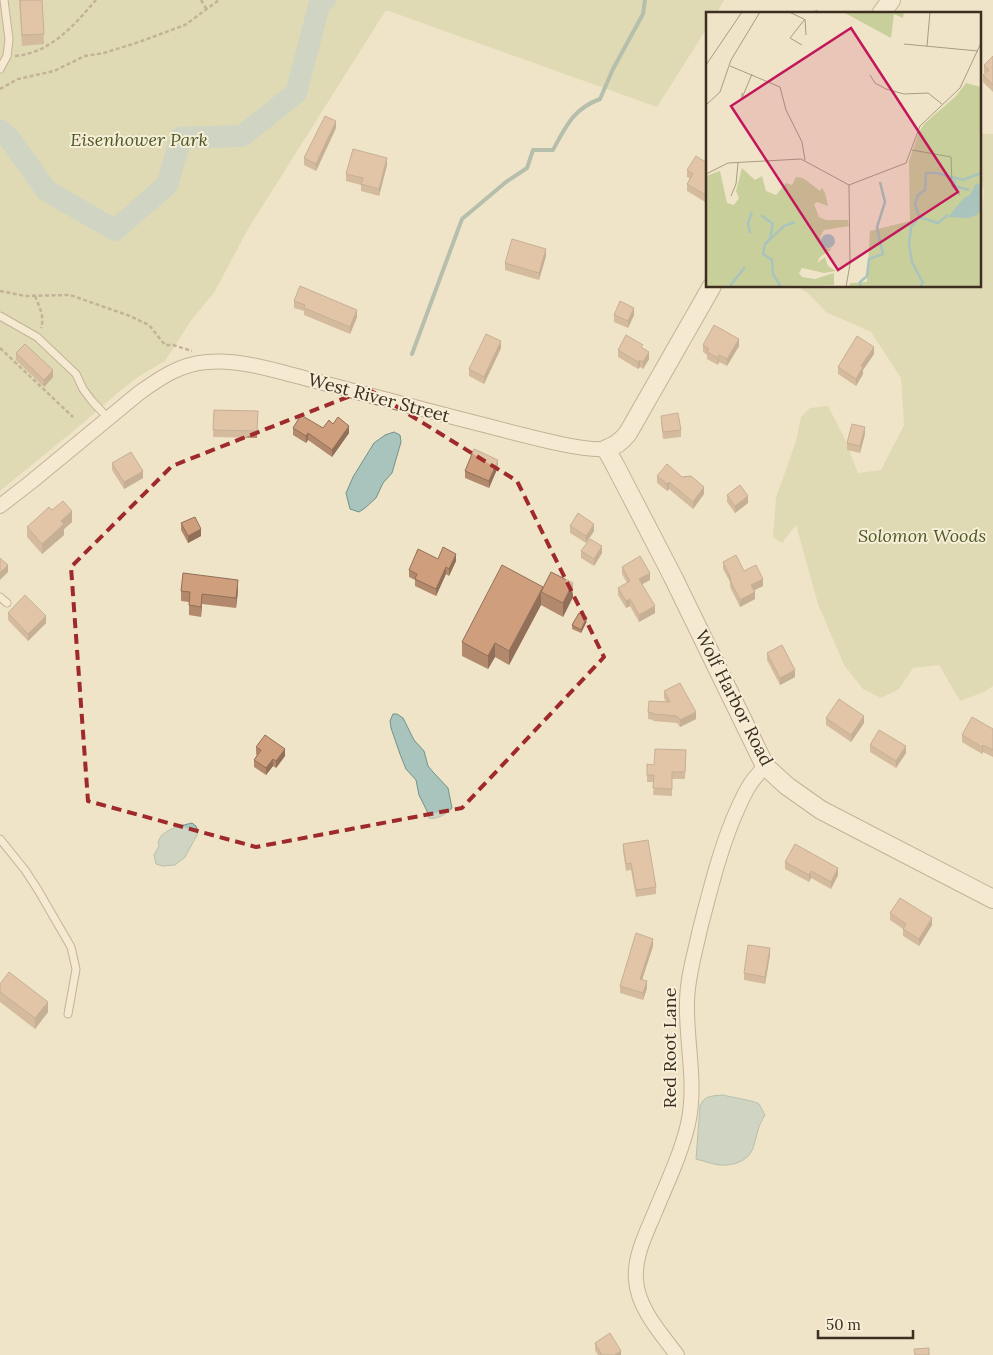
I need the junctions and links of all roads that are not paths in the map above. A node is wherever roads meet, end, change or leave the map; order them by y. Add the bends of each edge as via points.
1 (4, 0) edge
2 (891, 0) edge
3 (882, 12) edge
4 (0, 69) edge
5 (711, 288) edge
6 (0, 316) edge
7 (108, 418) junction
8 (606, 449) junction
9 (0, 506) edge
10 (0, 597) edge
11 (7, 603) dead end
12 (765, 766) junction
13 (0, 839) edge
14 (993, 899) edge
15 (68, 1014) dead end
16 (677, 1355) edge

1 - 4 lane via 9,39 7,56
2 - 3 street
5 - 8 street via 628,433 616,446
6 - 7 lane via 37,337 76,374 82,389
7 - 8 street, West River Street via 167,374 194,364 222,361 534,438 595,450
7 - 9 street, West River Street
8 - 12 street, Wolf Harbor Road via 673,577
10 - 11 lane
12 - 14 street, Wolf Harbor Road via 822,810
12 - 16 street, Red Root Lane via 741,801 712,880 688,984 691,1096 688,1122 682,1146 640,1248 636,1266 640,1298
13 - 15 lane via 38,890 71,947 76,969

